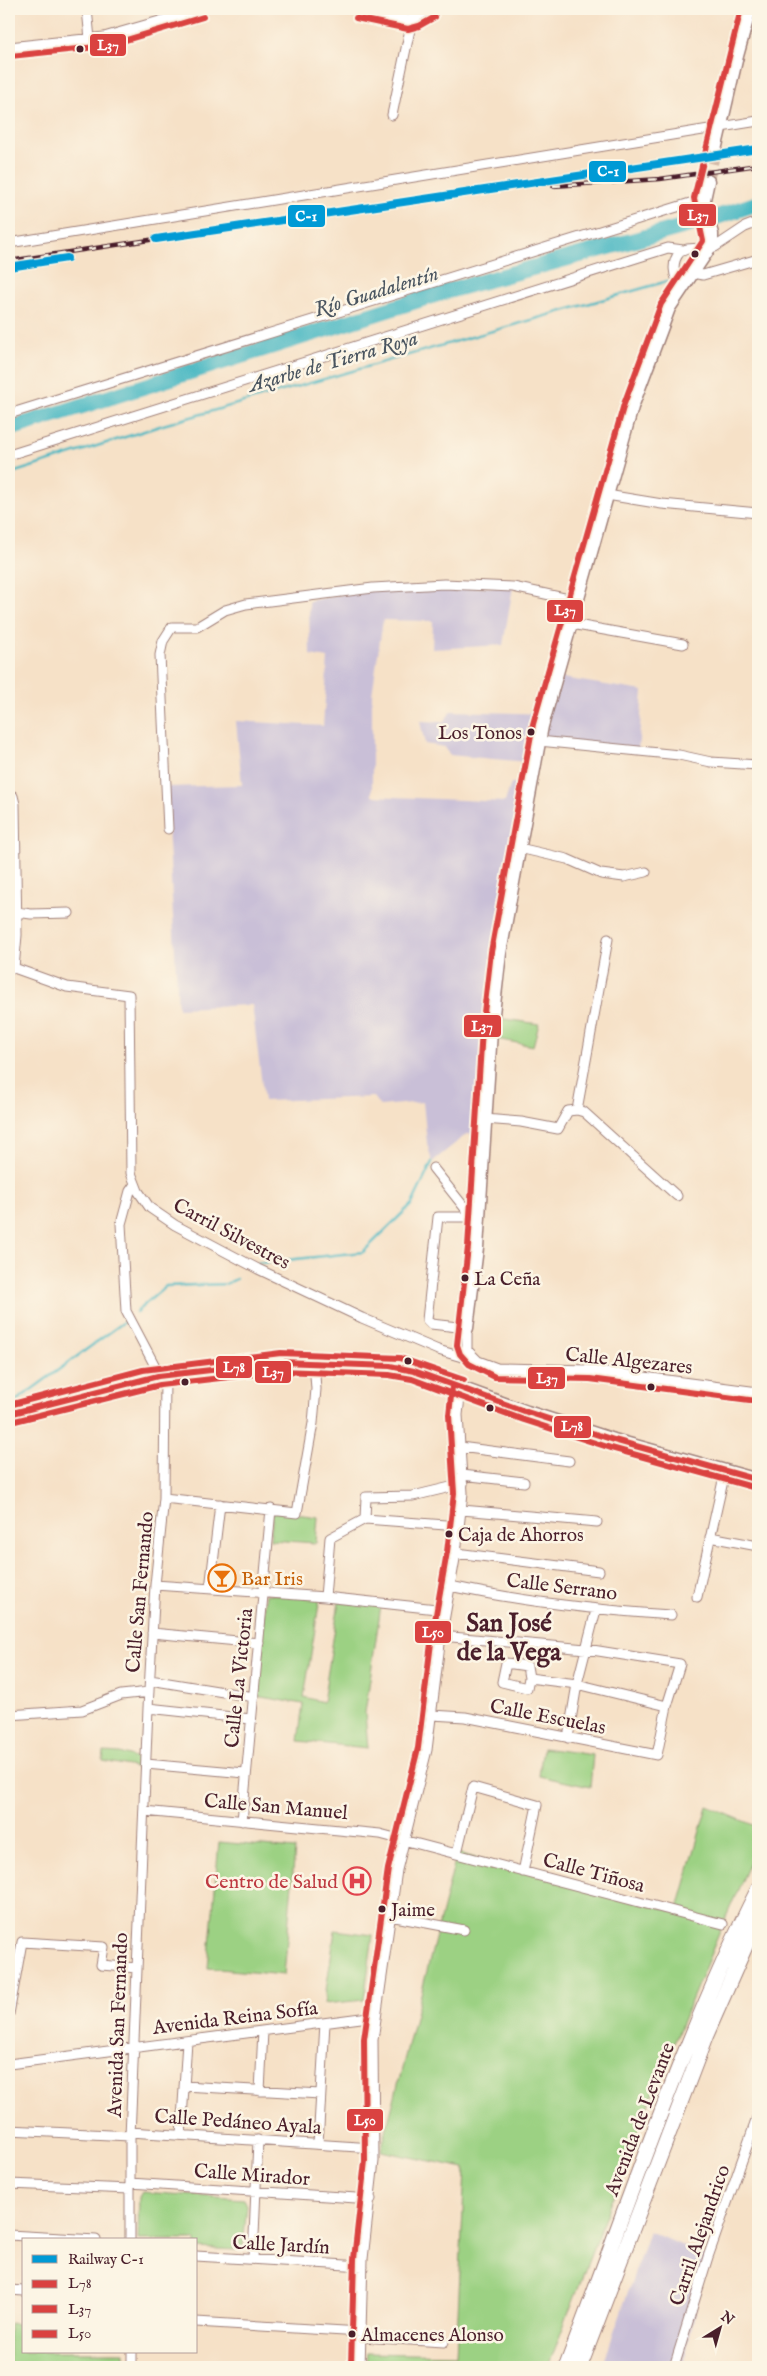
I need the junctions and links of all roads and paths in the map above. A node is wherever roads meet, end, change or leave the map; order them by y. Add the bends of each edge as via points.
1 (87, 9) edge
2 (201, 9) edge
3 (358, 9) edge
4 (430, 9) edge
5 (750, 9) edge
6 (412, 20) junction
7 (90, 39) junction
8 (9, 48) edge
9 (392, 115) dead end
10 (758, 120) edge
11 (721, 125) junction
12 (716, 146) tunnel mouth
13 (708, 181) tunnel mouth
14 (704, 203) junction
15 (758, 222) edge
16 (9, 243) edge
17 (711, 247) junction
18 (683, 250) junction
19 (758, 259) edge
20 (692, 273) junction
21 (681, 287) junction
22 (9, 414) edge
23 (9, 455) edge
24 (607, 495) junction
25 (758, 514) edge
26 (578, 600) junction
27 (572, 624) junction
28 (683, 644) dead end
29 (539, 741) junction
30 (758, 766) edge
31 (9, 794) edge
32 (168, 829) dead end
33 (519, 848) junction
34 (646, 872) dead end
35 (17, 912) junction
36 (69, 913) dead end
37 (608, 939) dead end
38 (12, 969) edge
39 (577, 1110) junction
40 (484, 1119) junction
41 (433, 1168) dead end
42 (135, 1184) junction
43 (677, 1196) dead end
44 (476, 1217) junction
45 (467, 1328) junction
46 (470, 1354) junction
47 (314, 1362) junction
48 (162, 1375) junction
49 (461, 1388) junction
50 (758, 1392) edge
51 (9, 1414) edge
52 (460, 1447) junction
53 (569, 1461) dead end
54 (725, 1472) junction
55 (463, 1480) junction
56 (758, 1480) edge
57 (524, 1482) dead end
58 (164, 1498) junction
59 (220, 1504) junction
60 (271, 1510) junction
61 (462, 1510) junction
62 (365, 1519) junction
63 (597, 1522) dead end
64 (459, 1526) junction
65 (710, 1537) junction
66 (758, 1546) edge
67 (456, 1553) junction
68 (599, 1572) dead end
69 (155, 1585) junction
70 (450, 1586) junction
71 (210, 1589) junction
72 (265, 1592) junction
73 (325, 1597) junction
74 (697, 1597) dead end
75 (446, 1610) junction
76 (596, 1610) junction
77 (671, 1615) dead end
78 (152, 1633) junction
79 (441, 1636) junction
80 (259, 1643) junction
81 (586, 1649) junction
82 (529, 1678) dead end
83 (150, 1680) junction
84 (578, 1684) junction
85 (149, 1692) junction
86 (254, 1697) junction
87 (667, 1706) junction
88 (148, 1708) junction
89 (432, 1714) junction
90 (9, 1715) edge
91 (251, 1719) junction
92 (568, 1738) junction
93 (146, 1764) junction
94 (245, 1774) junction
95 (144, 1811) junction
96 (242, 1821) junction
97 (404, 1840) junction
98 (457, 1853) junction
99 (523, 1872) junction
100 (758, 1889) edge
101 (390, 1916) junction
102 (758, 1918) edge
103 (723, 1924) dead end
104 (464, 1930) dead end
105 (137, 1968) junction
106 (9, 2014) edge
107 (376, 2016) junction
108 (325, 2023) junction
109 (263, 2031) junction
110 (187, 2041) junction
111 (135, 2047) junction
112 (9, 2064) edge
113 (184, 2086) junction
114 (260, 2090) junction
115 (320, 2094) junction
116 (758, 2115) edge
117 (9, 2130) edge
118 (130, 2134) junction
119 (181, 2135) junction
120 (258, 2140) junction
121 (318, 2144) junction
122 (373, 2148) junction
123 (9, 2184) edge
124 (130, 2186) junction
125 (256, 2191) junction
126 (371, 2199) junction
127 (9, 2235) edge
128 (61, 2238) edge
129 (130, 2238) edge
130 (198, 2256) edge
131 (253, 2259) junction
132 (363, 2266) junction
133 (9, 2290) edge
134 (22, 2291) edge
135 (198, 2322) edge
136 (361, 2334) junction
137 (444, 2342) dead end
138 (132, 2354) edge
139 (132, 2367) edge
140 (360, 2367) edge
141 (566, 2367) edge
142 (580, 2367) edge
143 (674, 2367) edge

1 - 7 street
2 - 7 street
3 - 6 street
4 - 6 street
5 - 11 street
6 - 9 street
7 - 8 street
10 - 11 street
11 - 12 street
11 - 16 street
13 - 14 street
14 - 17 street via 712,234
14 - 22 street
15 - 17 street via 717,247
17 - 18 street
17 - 20 street
18 - 21 street via 677,255 674,266 675,277
18 - 23 street via 668,248
19 - 20 street via 704,274
20 - 21 street
21 - 24 street via 665,318 632,407
24 - 25 street
24 - 26 street
26 - 27 street
26 - 32 street via 513,587 444,584 373,588 246,604 225,610 197,627 172,627 163,641 160,655
27 - 28 street
27 - 29 street
29 - 30 street
29 - 33 street
31 - 35 street via 15,804
33 - 34 street via 567,859 601,874 624,877
33 - 40 street via 500,953
35 - 36 street
35 - 38 street
37 - 39 street
38 - 42 street, Carril Silvestres via 67,987 130,995 131,1173
39 - 40 street via 568,1111 558,1129
39 - 43 street via 584,1112
40 - 44 street
41 - 44 street
42 - 46 street, Carril Silvestres via 150,1208 175,1225 258,1269 418,1342 462,1357
42 - 48 street via 122,1224 126,1311
44 - 45 street
44 - 45 street via 438,1217 427,1320 431,1324
45 - 46 street via 466,1345
46 - 50 street, Calle Algezares via 478,1361 498,1368 591,1370
47 - 48 street via 271,1363
47 - 49 street via 399,1367
47 - 60 street via 316,1389 297,1513
48 - 51 street
48 - 58 street, Calle San Fernando
49 - 52 street via 458,1403
49 - 54 street via 596,1435
52 - 53 street
52 - 55 street
54 - 56 street
54 - 65 street
55 - 57 street
55 - 61 street
55 - 62 street via 413,1496 366,1497
58 - 59 street
58 - 69 street, Calle San Fernando
59 - 60 street
59 - 71 street
60 - 72 street, Calle La Victoria
61 - 63 street
61 - 64 street
62 - 64 street
62 - 73 street via 330,1538
64 - 67 street
65 - 66 street
65 - 74 street
67 - 68 street
67 - 70 street
69 - 71 street
69 - 78 street, Calle San Fernando
70 - 75 street
70 - 76 street, Calle Serrano via 513,1599
71 - 72 street
72 - 73 street
72 - 80 street, Calle La Victoria
73 - 75 street
75 - 79 street
76 - 77 street, Calle Serrano
76 - 81 street
78 - 80 street
78 - 83 street, Calle San Fernando
79 - 81 street
79 - 89 street
80 - 86 street, Calle La Victoria
81 - 84 street
81 - 87 street via 680,1664
82 - 84 street
83 - 85 street, Calle San Fernando
83 - 86 street
84 - 87 street
84 - 92 street
85 - 88 street, Calle San Fernando
85 - 90 street via 120,1695 82,1710
86 - 91 street, Calle La Victoria
87 - 92 street, Calle Escuelas via 657,1755
88 - 91 street
88 - 93 street, Calle San Fernando
89 - 92 street, Calle Escuelas
89 - 97 street via 425,1760
91 - 94 street, Calle La Victoria
93 - 94 street
93 - 95 street, Calle San Fernando
94 - 96 street, Calle La Victoria
95 - 96 street, Calle San Manuel
95 - 105 street, Avenida San Fernando
96 - 97 street, Calle San Manuel via 367,1832
97 - 98 street, Calle San Manuel
97 - 101 street
98 - 99 street, Calle Tiñosa
98 - 99 street via 473,1787 537,1805
99 - 103 street, Calle Tiñosa
100 - 141 main road, Avenida de Levante via 694,2030
101 - 104 street
101 - 107 street
102 - 142 main road, Avenida de Levante via 706,2036
105 - 106 street via 101,1966 104,1947 22,1942
105 - 111 street, Avenida San Fernando
107 - 108 street, Avenida Reina Sofía
107 - 122 street via 372,2051
108 - 109 street, Avenida Reina Sofía
108 - 115 street
109 - 110 street, Avenida Reina Sofía
109 - 114 street
110 - 111 street, Avenida Reina Sofía
110 - 113 street
111 - 112 street, Avenida Reina Sofía
111 - 118 street, Avenida San Fernando
113 - 114 street
113 - 119 street
114 - 115 street
115 - 121 street
116 - 143 street, Carril Alejandrico
117 - 118 street, Calle Pedáneo Ayala
118 - 119 street, Calle Pedáneo Ayala
118 - 124 street, Avenida San Fernando
119 - 120 street, Calle Pedáneo Ayala
120 - 121 street, Calle Pedáneo Ayala
120 - 125 street
121 - 122 street, Calle Pedáneo Ayala
122 - 126 street
123 - 124 street, Calle Mirador
124 - 125 street, Calle Mirador
124 - 129 street, Avenida San Fernando
125 - 126 street, Calle Mirador
125 - 131 street
126 - 132 street
127 - 128 street
130 - 131 street, Calle Jardín
131 - 132 street, Calle Jardín
132 - 136 street
133 - 134 street
135 - 136 street
136 - 137 street
136 - 140 street
138 - 139 street

